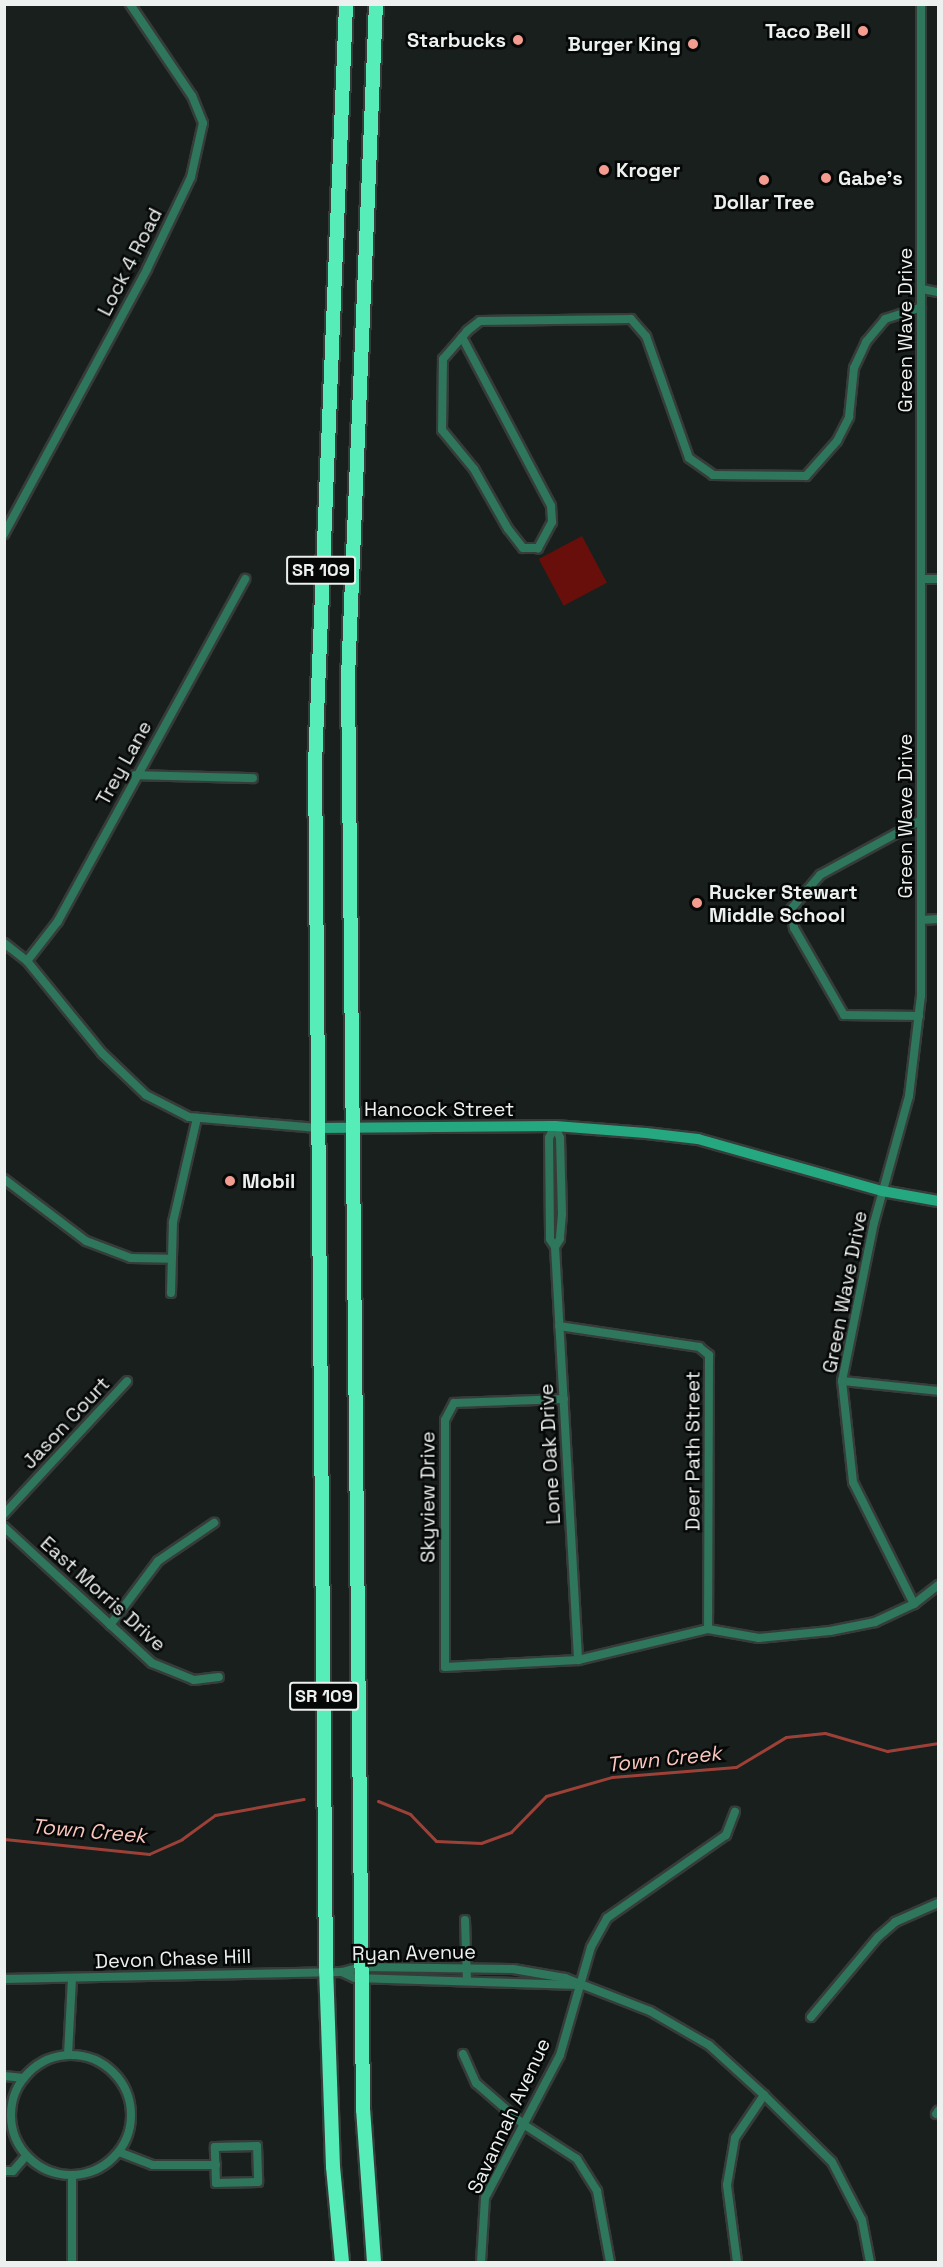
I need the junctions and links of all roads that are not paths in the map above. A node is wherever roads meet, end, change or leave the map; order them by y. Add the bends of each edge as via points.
1 (130, 4) edge
2 (921, 4) edge
3 (346, 8) edge
4 (376, 10) edge
5 (922, 289) junction
6 (935, 292) edge
7 (921, 307) junction
8 (462, 337) junction
9 (4, 534) edge
10 (245, 579) dead end
11 (921, 579) junction
12 (939, 579) edge
13 (135, 775) junction
14 (253, 778) dead end
15 (921, 820) junction
16 (921, 920) junction
17 (939, 920) edge
18 (4, 943) edge
19 (27, 961) junction
20 (919, 1016) junction
21 (197, 1118) junction
22 (555, 1126) junction
23 (352, 1127) junction
24 (318, 1128) junction
25 (4, 1179) edge
26 (882, 1191) junction
27 (939, 1201) edge
28 (555, 1247) junction
29 (170, 1259) junction
30 (171, 1293) dead end
31 (559, 1326) junction
32 (127, 1381) dead end
33 (842, 1381) junction
34 (939, 1391) edge
35 (564, 1399) junction
36 (4, 1514) edge
37 (214, 1523) dead end
38 (4, 1527) edge
39 (939, 1586) edge
40 (914, 1604) junction
41 (111, 1625) junction
42 (708, 1629) junction
43 (578, 1660) junction
44 (219, 1677) dead end
45 (735, 1812) dead end
46 (939, 1903) edge
47 (465, 1920) dead end
48 (466, 1967) junction
49 (326, 1971) junction
50 (342, 1972) joint
51 (361, 1972) junction
52 (4, 1979) edge
53 (72, 1979) junction
54 (467, 1979) junction
55 (578, 1985) junction
56 (811, 2017) dead end
57 (68, 2055) junction
58 (463, 2055) dead end
59 (4, 2076) edge
60 (24, 2078) junction
61 (764, 2095) junction
62 (523, 2124) junction
63 (119, 2152) junction
64 (26, 2156) junction
65 (216, 2165) junction
66 (4, 2171) edge
67 (72, 2176) junction
68 (72, 2262) edge
69 (342, 2262) edge
70 (374, 2262) edge
71 (481, 2262) edge
72 (610, 2262) edge
73 (737, 2262) edge
74 (870, 2262) edge

1 - 9 street, Lock 4 Road via 192,96 202,123 191,177 147,269
2 - 5 street, Green Wave Drive
3 - 24 highway, SR 109 via 317,656
4 - 23 highway, SR 109 via 348,677
5 - 6 street
5 - 7 street, Green Wave Drive
7 - 8 street via 885,319 866,342 854,368 849,417 837,441 806,476 713,475 689,458 646,336 631,319 480,321
7 - 11 street, Green Wave Drive
8 - 8 street via 442,359 442,429 474,468 523,548 538,548 552,522 551,506
10 - 13 street, Trey Lane
11 - 12 street
11 - 15 street, Green Wave Drive
13 - 14 street
13 - 19 street, Trey Lane via 58,921
15 - 16 street, Green Wave Drive
15 - 20 street via 820,875 790,909 794,928 844,1015
16 - 17 street
16 - 20 street, Green Wave Drive
18 - 19 street, Hancock Street
19 - 21 street, Hancock Street via 102,1053 146,1095
20 - 26 street, Green Wave Drive via 909,1095
21 - 24 street, Hancock Street
21 - 29 street via 174,1213
22 - 23 street, Hancock Street
22 - 26 street, Hancock Street via 698,1139
22 - 28 street, Lone Oak Drive via 560,1138 562,1214 560,1239
22 - 28 street, Lone Oak Drive via 549,1138 550,1239
23 - 24 street, Hancock Street
23 - 51 highway, SR 109
24 - 49 highway, SR 109
25 - 29 street via 86,1241 131,1258
26 - 27 street, Hancock Street
26 - 33 street, Green Wave Drive
28 - 31 street, Lone Oak Drive
29 - 30 street
31 - 35 street, Lone Oak Drive
31 - 42 street, Deer Path Street via 699,1347 709,1355
32 - 36 street, Jason Court
33 - 34 street
33 - 40 street, Green Wave Drive via 853,1482
35 - 43 street, Lone Oak Drive
35 - 43 street, Skyview Drive via 454,1403 445,1420 445,1667
37 - 41 street via 158,1561
38 - 41 street, East Morris Drive
39 - 40 street
40 - 42 street via 875,1622 800,1635 759,1638
41 - 44 street, East Morris Drive via 152,1663 176,1676 194,1680
42 - 43 street
45 - 55 street, Savannah Avenue via 726,1835 607,1918 591,1947
46 - 56 street via 895,1922 878,1937
47 - 48 street
48 - 51 street, Ryan Avenue
48 - 54 street
48 - 55 street, Ryan Avenue via 513,1969 565,1978
49 - 50 street, Devon Chase Hill
49 - 53 street, Devon Chase Hill
49 - 69 highway, SR 109 via 332,2156
50 - 51 street, Ryan Avenue
51 - 54 street, Ryan Avenue
51 - 70 highway, SR 109 via 366,2177
52 - 53 street, Devon Chase Hill
53 - 57 street
54 - 55 street, Ryan Avenue
55 - 61 street, Ryan Avenue via 650,2011 709,2045
55 - 62 street, Savannah Avenue via 560,2055
57 - 60 street via 31,2070
57 - 63 street via 92,2058 110,2069 126,2089 131,2124
58 - 62 street via 476,2083
59 - 60 street
60 - 64 street via 13,2098 11,2123
61 - 73 street via 735,2138 727,2185
61 - 74 street, Ryan Avenue via 832,2162 862,2220
62 - 71 street, Savannah Avenue via 485,2198
62 - 72 street via 577,2159 597,2192
63 - 65 street via 153,2165
63 - 67 street via 100,2168
64 - 66 street via 13,2171
64 - 67 street via 41,2168
65 - 65 street via 215,2147 257,2146 258,2182 216,2183
67 - 68 street

